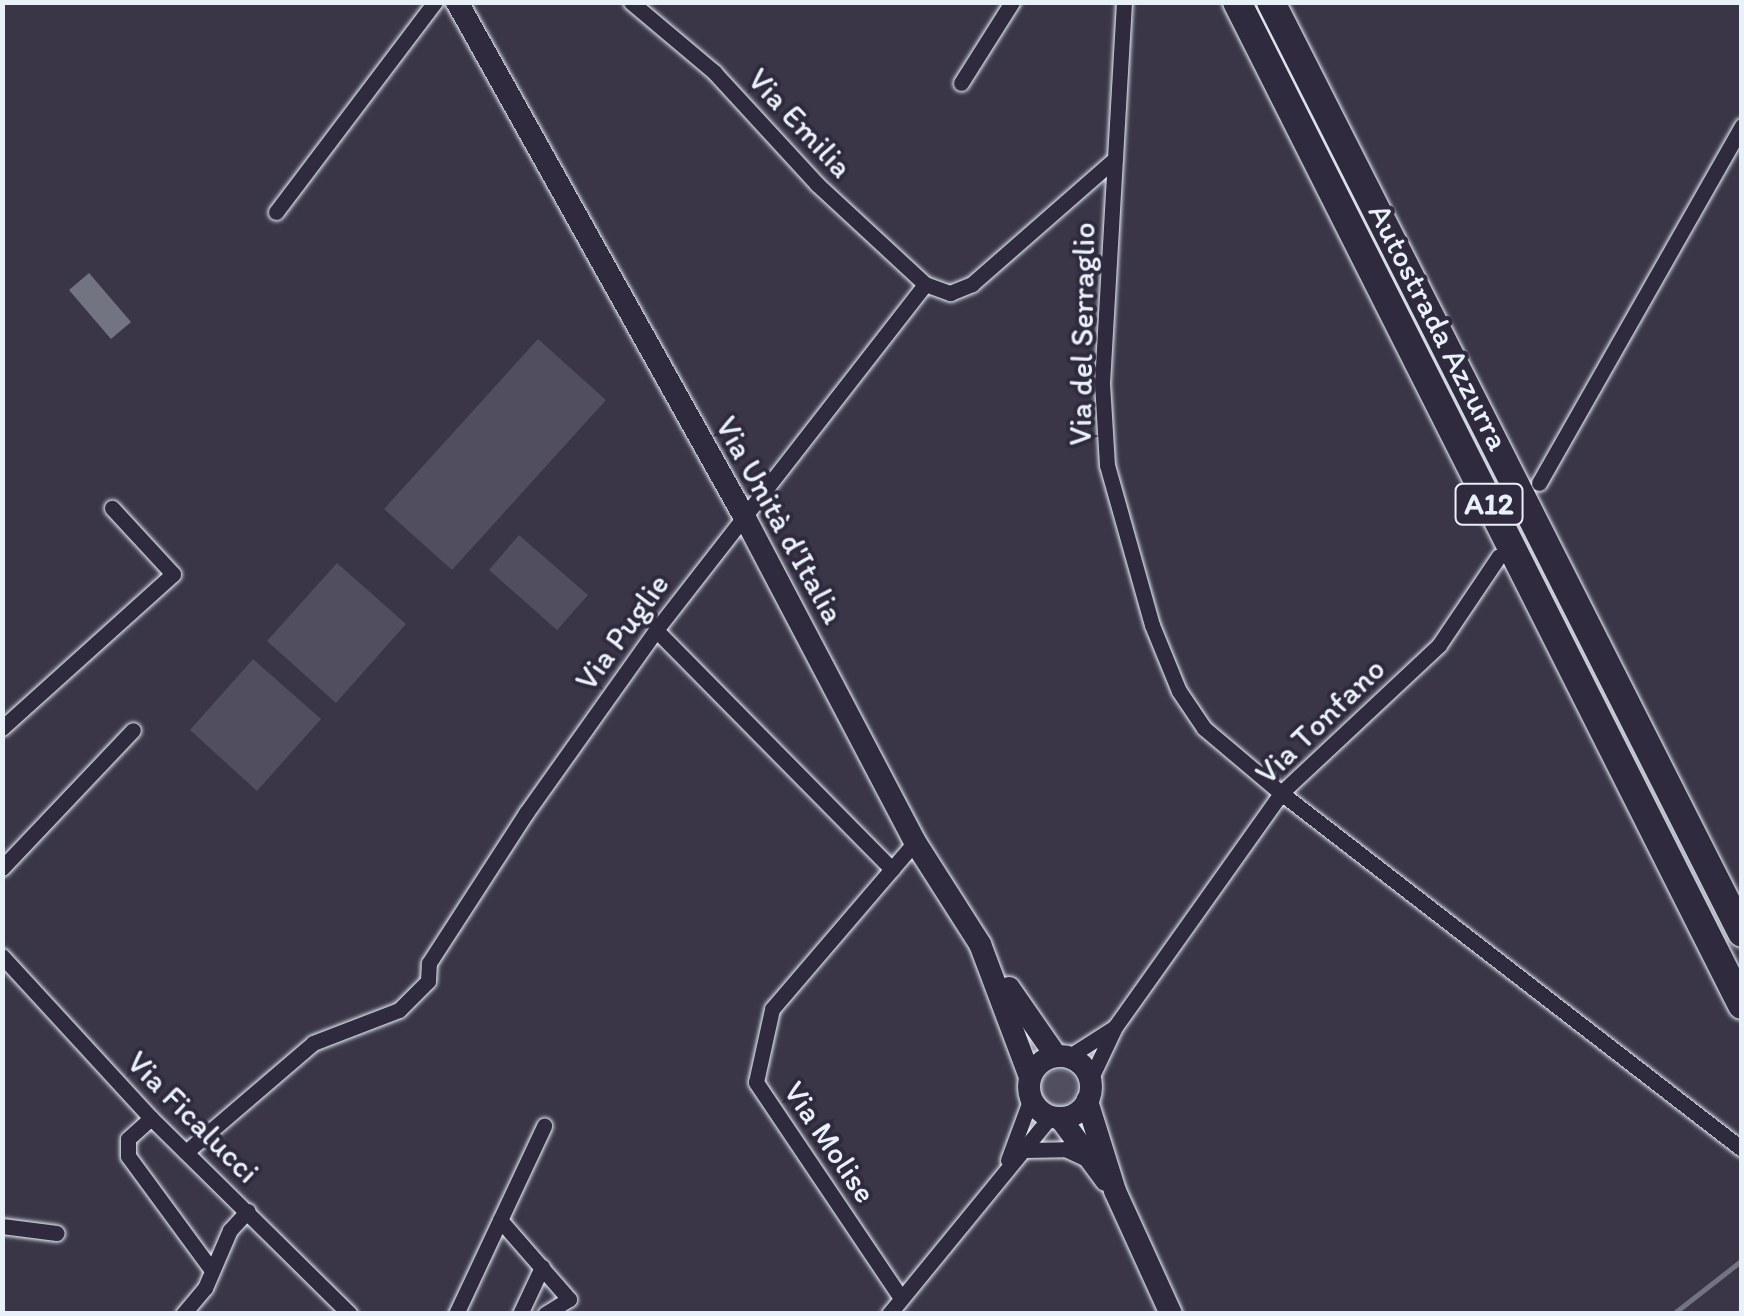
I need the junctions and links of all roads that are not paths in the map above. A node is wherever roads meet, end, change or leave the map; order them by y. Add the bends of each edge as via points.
1 (434, 2) edge
2 (457, 2) edge
3 (631, 2) edge
4 (1012, 2) edge
5 (1124, 2) edge
6 (1237, 2) edge
7 (1272, 2) edge
8 (961, 84) dead end
9 (1742, 126) edge
10 (1115, 159) junction
11 (276, 212) dead end
12 (924, 284) junction
13 (1539, 483) dead end
14 (112, 508) dead end
15 (745, 518) junction
16 (1498, 556) dead end
17 (656, 630) junction
18 (2, 728) edge
19 (133, 730) dead end
20 (1281, 793) junction
21 (915, 842) junction
22 (2, 868) edge
23 (892, 870) junction
24 (1742, 933) edge
25 (980, 944) junction
26 (6, 967) edge
27 (1742, 1005) edge
28 (1115, 1027) junction
29 (1062, 1056) junction
30 (1030, 1087) junction
31 (1089, 1090) junction
32 (1056, 1117) junction
33 (151, 1118) junction
34 (544, 1126) dead end
35 (1742, 1149) edge
36 (1026, 1150) junction
37 (186, 1152) junction
38 (1093, 1163) junction
39 (1006, 1164) junction
40 (1114, 1191) junction
41 (248, 1211) junction
42 (500, 1220) junction
43 (2, 1226) edge
44 (57, 1233) dead end
45 (542, 1267) junction
46 (211, 1269) junction
47 (901, 1298) junction
48 (183, 1314) edge
49 (350, 1314) edge
50 (456, 1314) edge
51 (520, 1314) edge
52 (546, 1314) edge
53 (889, 1314) edge
54 (1171, 1314) edge

1 - 11 street
2 - 15 main road, Via Unità d'Italia
3 - 12 street, Via Emilia via 714,72 817,184
4 - 8 street
5 - 10 street, Via del Serraglio
6 - 27 highway, Autostrada Azzurra / A12
7 - 24 highway, Autostrada Azzurra / A12
9 - 13 street
10 - 12 street via 972,284 950,293
10 - 20 street, Via del Serraglio via 1102,383 1107,464 1152,626 1179,692 1204,728
12 - 15 street, Via Puglie
14 - 18 street via 173,574
15 - 17 street, Via Puglie
15 - 21 main road, Via Unità d'Italia
16 - 20 street, Via Tonfano via 1439,644
17 - 23 street
17 - 37 street, Via Puglie via 526,813 429,963 428,982 399,1010 313,1043
19 - 22 street
20 - 28 street, Via Tonfano
20 - 35 street, Via del Serraglio
21 - 23 street, Via Molise
21 - 25 main road, Via Unità d'Italia
23 - 47 street, Via Molise via 772,1009 756,1082
25 - 29 main road
25 - 30 main road, Via Unità d'Italia
26 - 33 street, Via Ficalucci
28 - 29 street
28 - 31 street
29 - 30 main road
29 - 31 main road
30 - 32 main road
30 - 39 street
31 - 32 main road
31 - 40 main road
32 - 36 street
32 - 38 main road
33 - 37 street, Via Ficalucci
33 - 46 street via 128,1139 128,1156
34 - 42 street
36 - 38 street via 1065,1149
36 - 39 street
37 - 41 street, Via Ficalucci
38 - 40 main road
39 - 47 street
40 - 54 main road
41 - 46 street
41 - 49 street, Via Ficalucci
42 - 45 street
42 - 50 street
43 - 44 street
45 - 51 street
45 - 52 street via 569,1299
46 - 48 street
47 - 53 street

